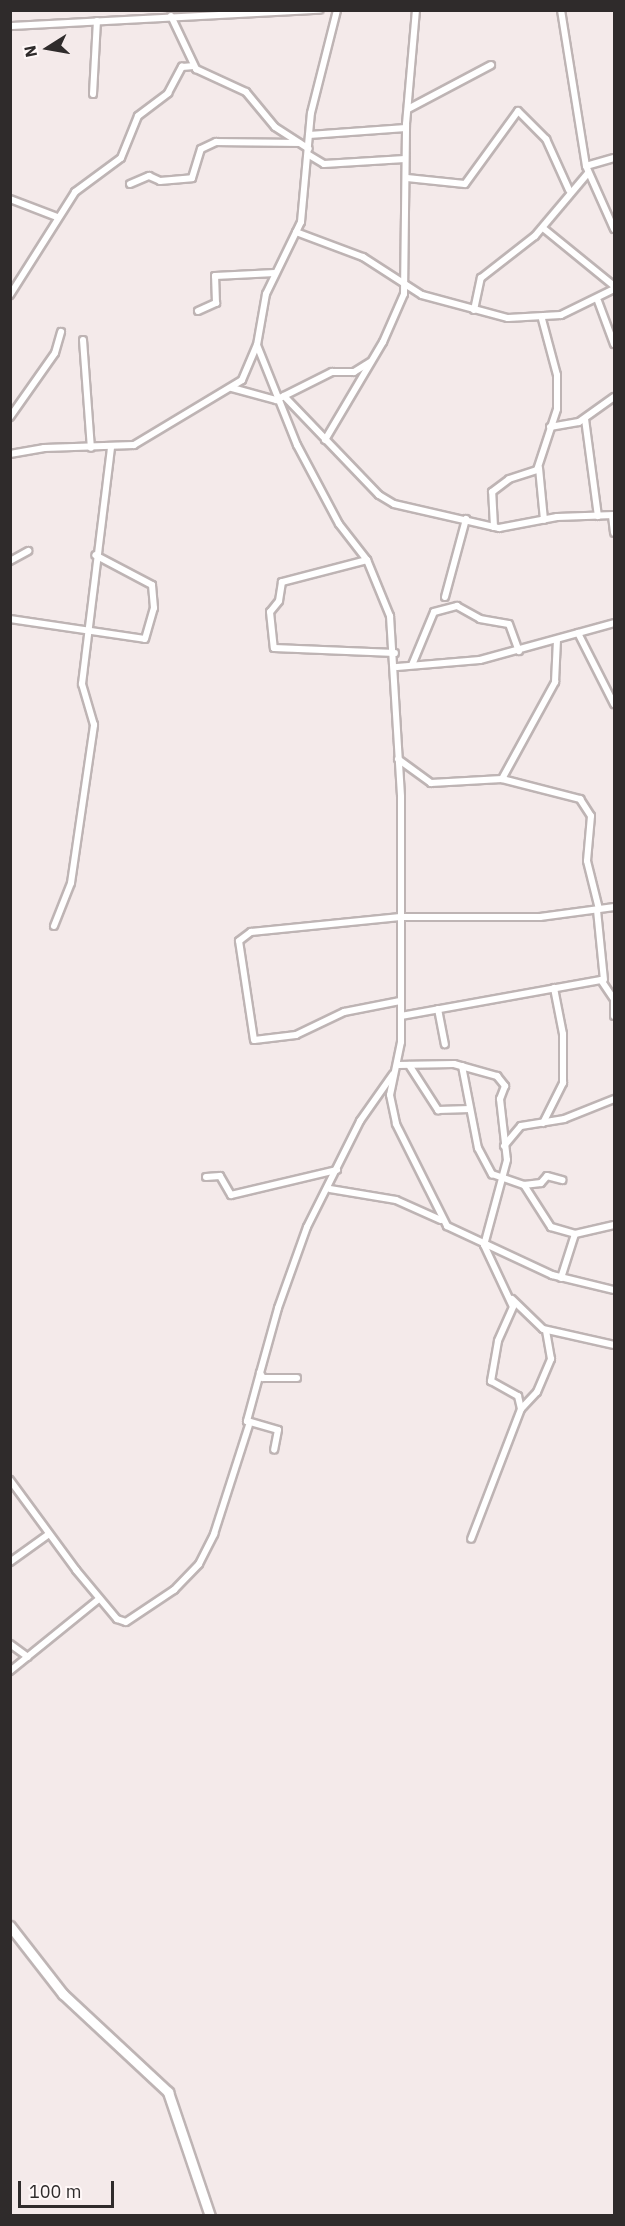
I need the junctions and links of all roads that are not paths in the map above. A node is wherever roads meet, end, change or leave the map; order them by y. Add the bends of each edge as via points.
1 (320, 10) edge
2 (337, 10) edge
3 (416, 10) edge
4 (561, 10) edge
5 (184, 14) edge
6 (171, 16) junction
7 (97, 21) junction
8 (10, 26) edge
9 (490, 65) dead end
10 (194, 66) junction
11 (93, 94) dead end
12 (408, 109) junction
13 (406, 128) junction
14 (309, 135) junction
15 (299, 143) junction
16 (309, 152) junction
17 (615, 158) edge
18 (405, 159) junction
19 (587, 170) junction
20 (407, 178) junction
21 (130, 184) dead end
22 (569, 190) junction
23 (10, 199) edge
24 (57, 217) junction
25 (543, 228) junction
26 (615, 229) edge
27 (296, 232) junction
28 (275, 273) junction
29 (405, 287) junction
30 (615, 288) edge
31 (10, 295) edge
32 (598, 301) junction
33 (474, 310) junction
34 (198, 311) dead end
35 (542, 319) junction
36 (61, 332) dead end
37 (83, 340) dead end
38 (615, 344) edge
39 (257, 345) junction
40 (373, 360) junction
41 (232, 388) junction
42 (284, 396) junction
43 (615, 397) edge
44 (276, 400) junction
45 (10, 417) edge
46 (585, 419) junction
47 (550, 427) junction
48 (325, 440) junction
49 (91, 448) junction
50 (111, 448) junction
51 (10, 454) edge
52 (539, 468) junction
53 (598, 516) junction
54 (613, 516) edge
55 (466, 519) junction
56 (544, 520) junction
57 (494, 528) junction
58 (615, 533) edge
59 (28, 551) dead end
60 (95, 555) junction
61 (367, 560) junction
62 (10, 561) edge
63 (446, 597) dead end
64 (10, 619) edge
65 (615, 623) edge
66 (88, 633) junction
67 (578, 633) junction
68 (557, 640) junction
69 (519, 651) junction
70 (395, 653) junction
71 (412, 665) junction
72 (397, 667) junction
73 (615, 704) edge
74 (398, 759) junction
75 (502, 779) junction
76 (615, 907) edge
77 (598, 909) junction
78 (400, 917) junction
79 (54, 926) dead end
80 (604, 981) junction
81 (554, 988) junction
82 (614, 999) edge
83 (400, 1001) junction
84 (438, 1009) junction
85 (401, 1016) junction
86 (615, 1016) edge
87 (445, 1044) dead end
88 (409, 1065) junction
89 (462, 1066) junction
90 (397, 1068) junction
91 (615, 1099) edge
92 (470, 1109) junction
93 (543, 1123) junction
94 (504, 1146) junction
95 (338, 1170) junction
96 (206, 1177) dead end
97 (501, 1180) junction
98 (562, 1180) dead end
99 (524, 1185) junction
100 (330, 1190) junction
101 (444, 1222) junction
102 (615, 1225) edge
103 (575, 1234) junction
104 (484, 1245) junction
105 (561, 1278) junction
106 (615, 1290) edge
107 (511, 1298) junction
108 (546, 1330) junction
109 (615, 1345) edge
110 (260, 1373) junction
111 (297, 1378) dead end
112 (521, 1409) junction
113 (249, 1425) junction
114 (274, 1450) dead end
115 (10, 1480) edge
116 (49, 1533) junction
117 (471, 1539) dead end
118 (10, 1562) edge
119 (99, 1599) junction
120 (10, 1644) edge
121 (28, 1657) junction
122 (10, 1671) edge
123 (10, 1926) edge
124 (210, 2216) edge

1 - 5 street
2 - 14 street
3 - 12 street
4 - 19 street
5 - 6 street
6 - 7 street
6 - 10 street
7 - 8 street
7 - 11 street
9 - 12 street
10 - 15 street via 246,92 271,123
10 - 24 street via 182,67 168,93 138,116 121,158 86,179
12 - 13 street
13 - 14 street
13 - 18 street
14 - 16 street
15 - 16 street
15 - 21 street via 216,142 201,149 192,178 160,181 149,176
16 - 18 street via 327,164
16 - 27 street via 306,203
17 - 19 street
18 - 20 street
19 - 22 street
19 - 26 street
20 - 22 street via 465,184 518,111 546,139
20 - 29 street
22 - 25 street
23 - 24 street
24 - 31 street
25 - 30 street
25 - 33 street via 481,278
27 - 28 street
27 - 29 street via 363,257
28 - 34 street via 215,276 216,303
28 - 39 street via 261,311
29 - 33 street
29 - 40 street
30 - 32 street
32 - 35 street
32 - 38 street
33 - 35 street
35 - 47 street via 558,380
36 - 45 street via 56,353
37 - 49 street
39 - 41 street via 245,376
39 - 44 street
40 - 42 street via 354,372 334,371
40 - 48 street
41 - 44 street
41 - 50 street via 150,438
42 - 44 street
42 - 48 street
43 - 46 street
44 - 61 street via 332,512
46 - 47 street
46 - 53 street
47 - 52 street
48 - 55 street via 386,500
49 - 50 street
49 - 51 street
50 - 60 street
52 - 56 street
52 - 57 street via 494,490
53 - 54 street
53 - 56 street
54 - 58 street
55 - 57 street
55 - 63 street
56 - 57 street
59 - 62 street
60 - 66 street
60 - 66 street via 152,585 154,608 145,639
61 - 70 street via 386,599
61 - 70 street via 282,582 270,612 273,646 282,651
64 - 66 street
65 - 67 street
66 - 79 street via 83,692 94,725 71,883
67 - 68 street
67 - 73 street
68 - 69 street
68 - 75 street via 555,682
69 - 71 street
69 - 71 street via 509,624 480,619 457,606 434,612
70 - 72 street
71 - 72 street
72 - 74 street
74 - 75 street via 431,783
74 - 78 street
75 - 77 street via 580,799 591,816 587,861
76 - 77 street
77 - 78 street via 540,917
77 - 80 street
78 - 83 street
78 - 83 street via 251,932 241,938 238,950 254,1040 296,1035 344,1012
80 - 81 street
80 - 82 street
81 - 84 street
81 - 93 street via 563,1034 563,1083
82 - 86 street
83 - 85 street
84 - 85 street
84 - 87 street
85 - 90 street
88 - 89 street
88 - 90 street
88 - 92 street via 442,1113
89 - 92 street
89 - 94 street via 504,1082 500,1099
90 - 95 street via 366,1111
90 - 101 street via 391,1109
91 - 93 street
92 - 97 street via 479,1150
93 - 94 street via 516,1128
94 - 97 street
95 - 96 street via 231,1195 220,1176
95 - 100 street
97 - 99 street
97 - 104 street
98 - 99 street via 547,1176 541,1183
99 - 103 street via 551,1227
100 - 101 street via 396,1200
100 - 110 street via 301,1240
101 - 104 street
102 - 103 street
103 - 105 street
104 - 105 street
104 - 107 street
105 - 106 street
107 - 108 street
107 - 112 street via 491,1381 518,1396
108 - 109 street
108 - 112 street via 551,1359 537,1392
110 - 111 street via 266,1379
110 - 113 street via 253,1384
112 - 117 street
113 - 114 street via 278,1430
113 - 119 street via 214,1534 193,1573 126,1622
115 - 116 street
116 - 118 street
116 - 119 street
119 - 121 street
120 - 121 street
121 - 122 street
123 - 124 street via 63,1994 168,2092

